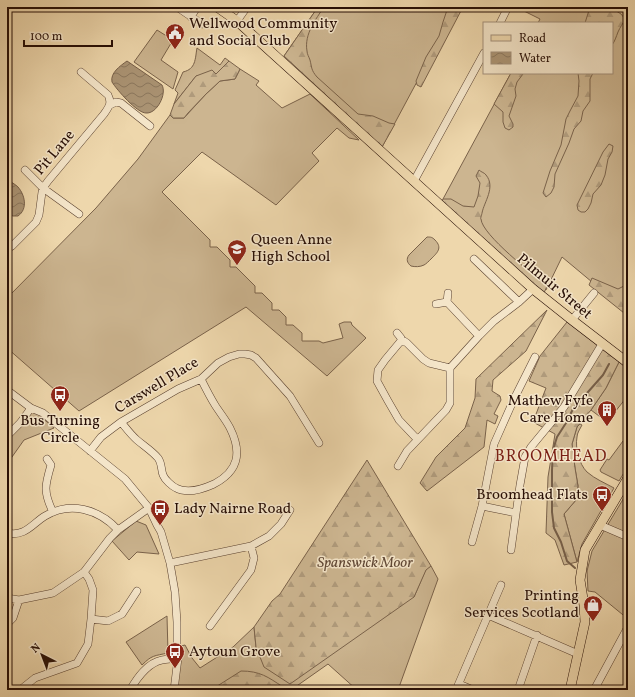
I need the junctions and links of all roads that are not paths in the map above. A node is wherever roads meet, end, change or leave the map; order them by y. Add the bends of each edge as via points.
1 (177, 7) edge
2 (197, 7) edge
3 (217, 7) edge
4 (247, 7) edge
5 (506, 12) dead end
6 (191, 16) junction
7 (237, 20) junction
8 (501, 22) edge
9 (202, 24) dead end
10 (483, 55) edge
11 (81, 72) dead end
12 (110, 105) junction
13 (150, 126) dead end
14 (24, 170) dead end
15 (414, 182) junction
16 (44, 188) junction
17 (78, 214) dead end
18 (7, 249) edge
19 (474, 259) dead end
20 (532, 289) junction
21 (448, 292) dead end
22 (594, 293) dead end
23 (447, 302) junction
24 (519, 302) junction
25 (436, 304) dead end
26 (572, 320) junction
27 (397, 333) dead end
28 (479, 336) junction
29 (402, 342) junction
30 (602, 344) junction
31 (535, 357) dead end
32 (628, 363) edge
33 (450, 368) junction
34 (201, 378) junction
35 (7, 390) edge
36 (31, 408) junction
37 (121, 422) junction
38 (7, 436) edge
39 (417, 439) junction
40 (319, 443) dead end
41 (90, 451) junction
42 (52, 463) dead end
43 (398, 466) dead end
44 (628, 478) edge
45 (482, 506) junction
46 (149, 508) junction
47 (290, 510) dead end
48 (53, 512) junction
49 (516, 514) junction
50 (600, 525) junction
51 (118, 530) junction
52 (7, 532) edge
53 (628, 537) edge
54 (472, 542) dead end
55 (251, 546) junction
56 (511, 550) dead end
57 (170, 563) junction
58 (84, 572) junction
59 (501, 586) dead end
60 (138, 591) dead end
61 (7, 598) edge
62 (18, 600) junction
63 (488, 615) junction
64 (91, 619) junction
65 (7, 624) edge
66 (210, 626) dead end
67 (628, 627) edge
68 (537, 635) junction
69 (578, 654) junction
70 (178, 658) junction
71 (458, 687) edge
72 (20, 690) edge
73 (130, 690) edge
74 (174, 690) edge
75 (473, 690) edge
76 (518, 690) edge
77 (570, 690) edge
78 (594, 690) edge

1 - 6 street
2 - 6 street
3 - 7 main road, Pilmuir Street
4 - 7 street
5 - 8 street
6 - 9 street
7 - 15 main road, Pilmuir Street
10 - 15 street
11 - 12 street via 108,95
12 - 13 street via 121,103
12 - 16 street, Pit Lane
14 - 16 street
15 - 20 main road, Pilmuir Street
16 - 17 street
16 - 18 street, Pit Lane via 36,222
19 - 24 street
20 - 24 street
20 - 26 main road, Pilmuir Street
21 - 23 street
22 - 26 street
23 - 25 street
23 - 28 street
24 - 28 street
26 - 30 main road, Pilmuir Street
27 - 29 street
28 - 33 street
29 - 33 street via 407,343 430,363
29 - 39 street via 378,370 377,381 399,420
30 - 32 main road, Pilmuir Street
30 - 49 street via 564,407 531,447 526,457
31 - 45 street via 494,444
33 - 39 street via 450,403
34 - 37 street, Carswell Place
34 - 37 street via 230,428 237,446 237,459 234,465 229,473 216,483 193,490 175,488 163,476 158,458 136,440
34 - 40 street, Carswell Place via 229,357 245,354 256,358 290,396
35 - 36 street
36 - 38 street
36 - 41 street via 43,414
37 - 41 street, Carswell Place via 101,437
39 - 43 street
41 - 46 street via 125,479
42 - 48 street via 47,476 46,493
44 - 50 main road
45 - 49 street
45 - 54 street
46 - 51 street
46 - 57 street via 161,532
47 - 55 street via 269,536
48 - 51 street via 70,508 82,509 102,516
48 - 52 street via 25,531 12,534
49 - 56 street
50 - 53 street
50 - 69 main road via 585,550 580,580 585,622
51 - 58 street
55 - 57 street
55 - 66 street via 254,558 251,570
57 - 70 street via 175,592
58 - 62 street via 53,593
58 - 64 street via 93,590
59 - 63 street
60 - 64 street via 122,614 108,621
61 - 62 street
62 - 65 street via 13,618
63 - 68 street
63 - 71 street
64 - 72 street via 88,644 77,663 35,678
67 - 78 street
68 - 69 street
68 - 76 street
69 - 77 main road
70 - 73 street via 160,660 149,666
70 - 74 street
71 - 75 street

